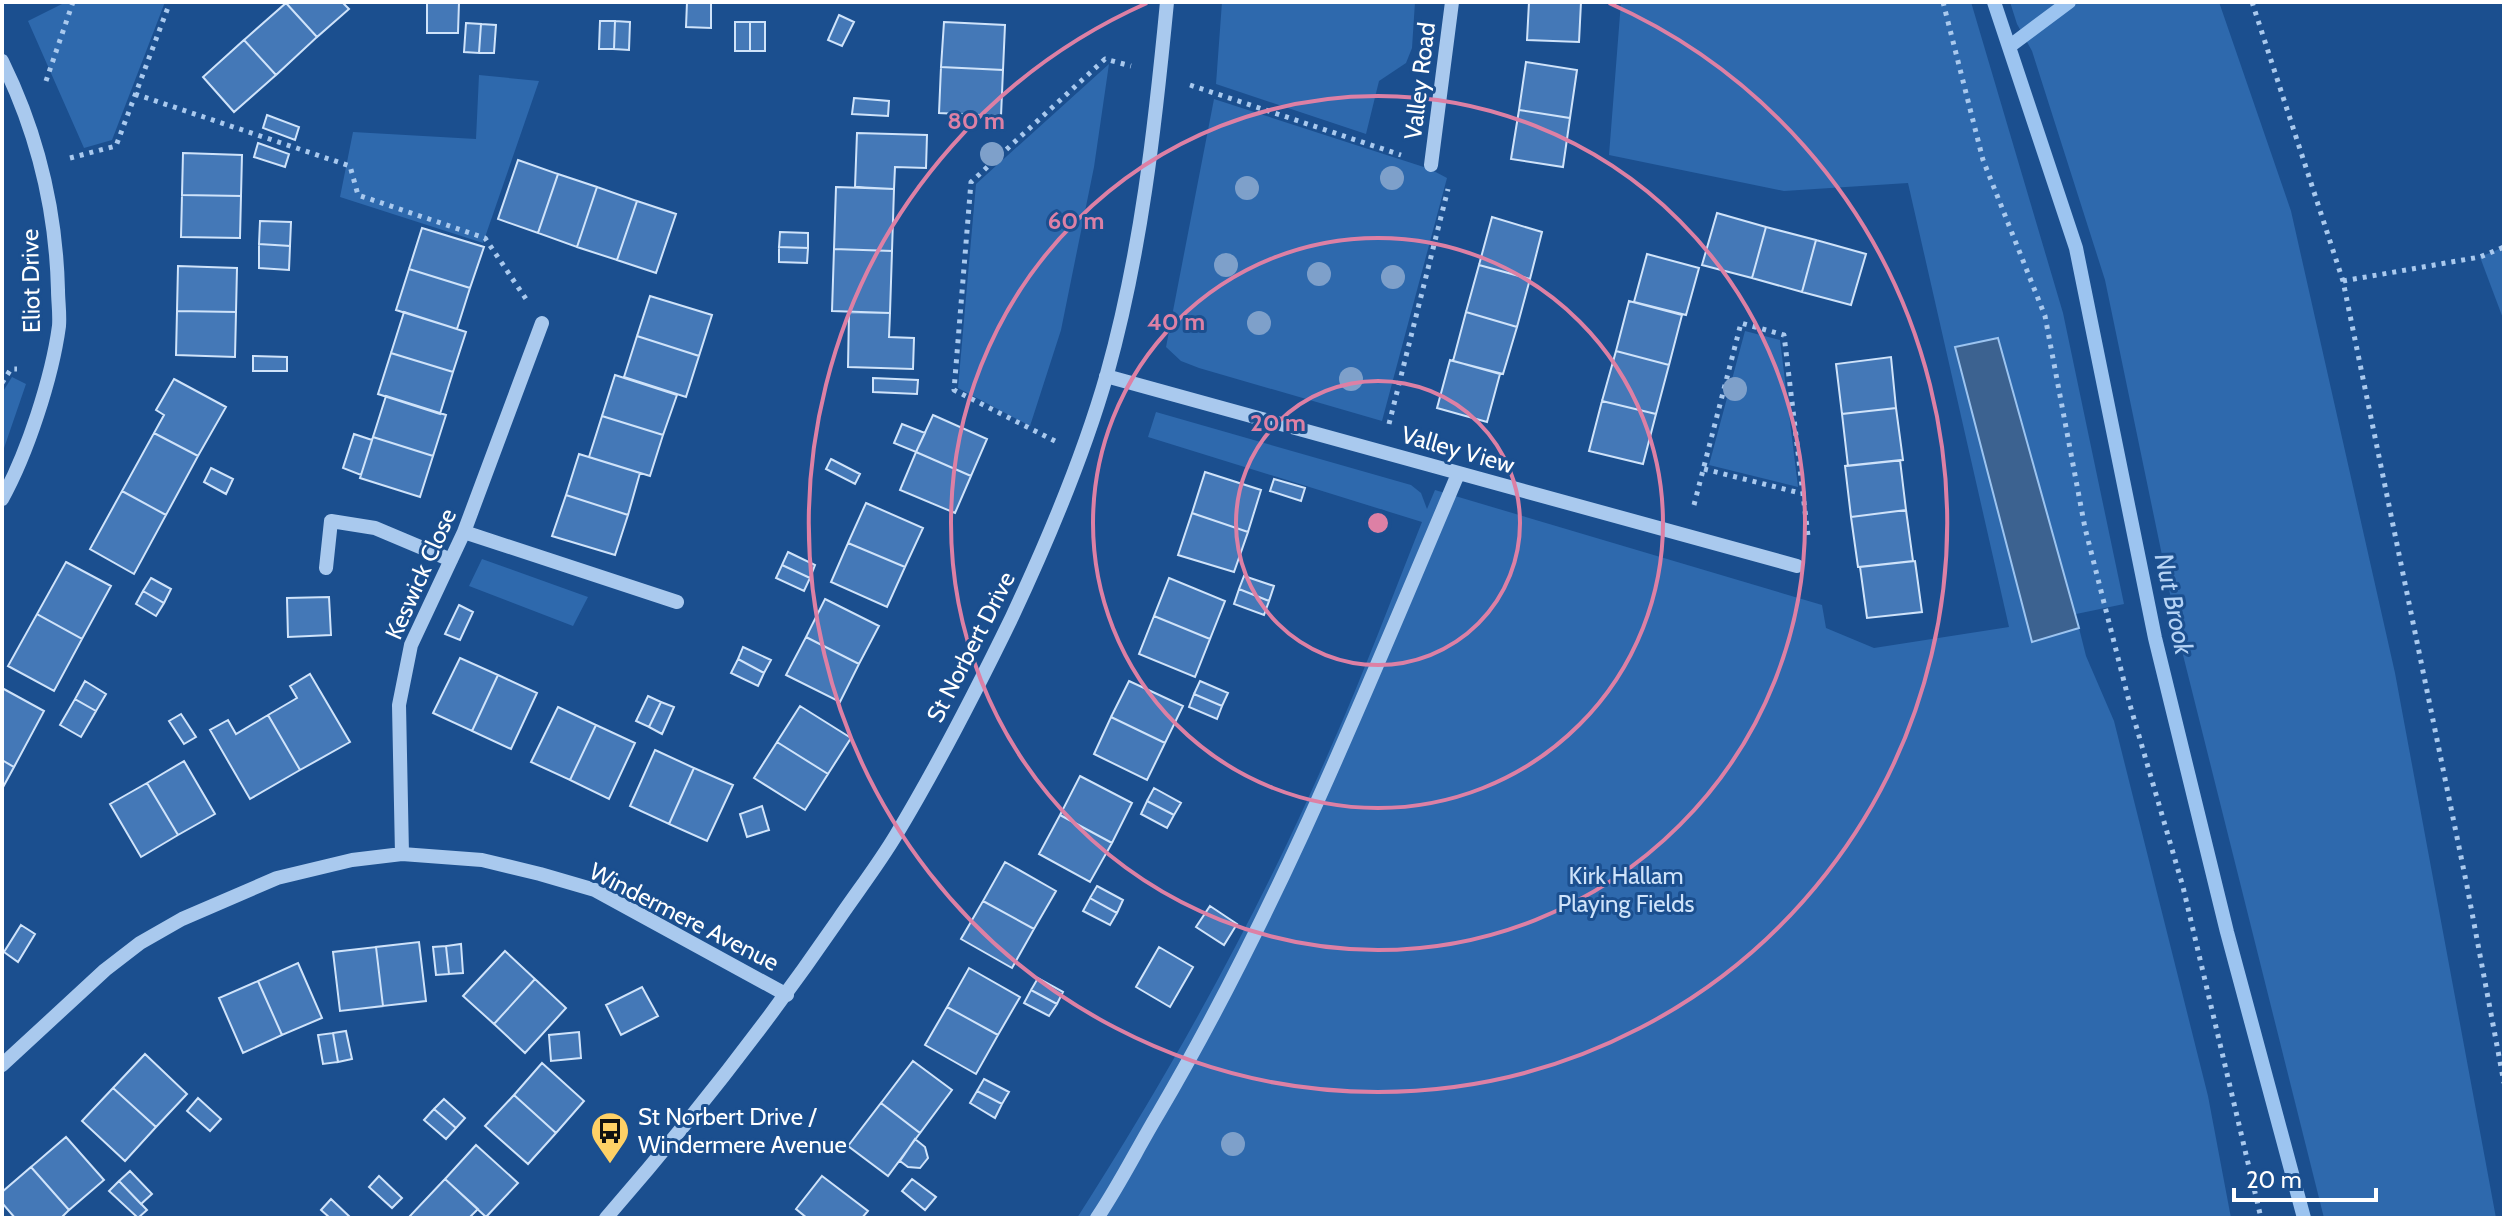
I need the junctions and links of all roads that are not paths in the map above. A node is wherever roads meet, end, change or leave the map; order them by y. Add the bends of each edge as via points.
1 (1167, 2) edge
2 (1452, 2) edge
3 (2, 61) edge
4 (1431, 165) road end
5 (542, 323) road end
6 (1106, 376) junction
7 (1458, 474) junction
8 (2, 499) edge
9 (464, 532) junction
10 (451, 560) junction
11 (1797, 566) road end
12 (326, 568) dead end
13 (677, 602) dead end
14 (402, 854) junction
15 (787, 995) junction
16 (2, 1065) edge
17 (606, 1218) edge
18 (1097, 1218) edge

1 - 6 street, St Norbert Drive via 1146,186
2 - 4 street, Valley Road
3 - 8 street, Eliot Drive via 42,165 57,261 59,325 33,426
5 - 9 street, Keswick Close
6 - 7 street, Valley View
6 - 15 street, St Norbert Drive via 1046,545 971,701 895,837
7 - 11 street, Valley View
7 - 18 street via 1335,765 1251,943 1208,1029
9 - 10 street, Keswick Close
9 - 13 street
10 - 12 street via 375,528 331,521
10 - 14 street, Keswick Close via 411,645 404,675 399,705
14 - 15 street, Windermere Avenue via 482,860 595,890
14 - 16 street, Windermere Avenue via 277,878 182,919 105,970
15 - 17 street, St Norbert Drive

